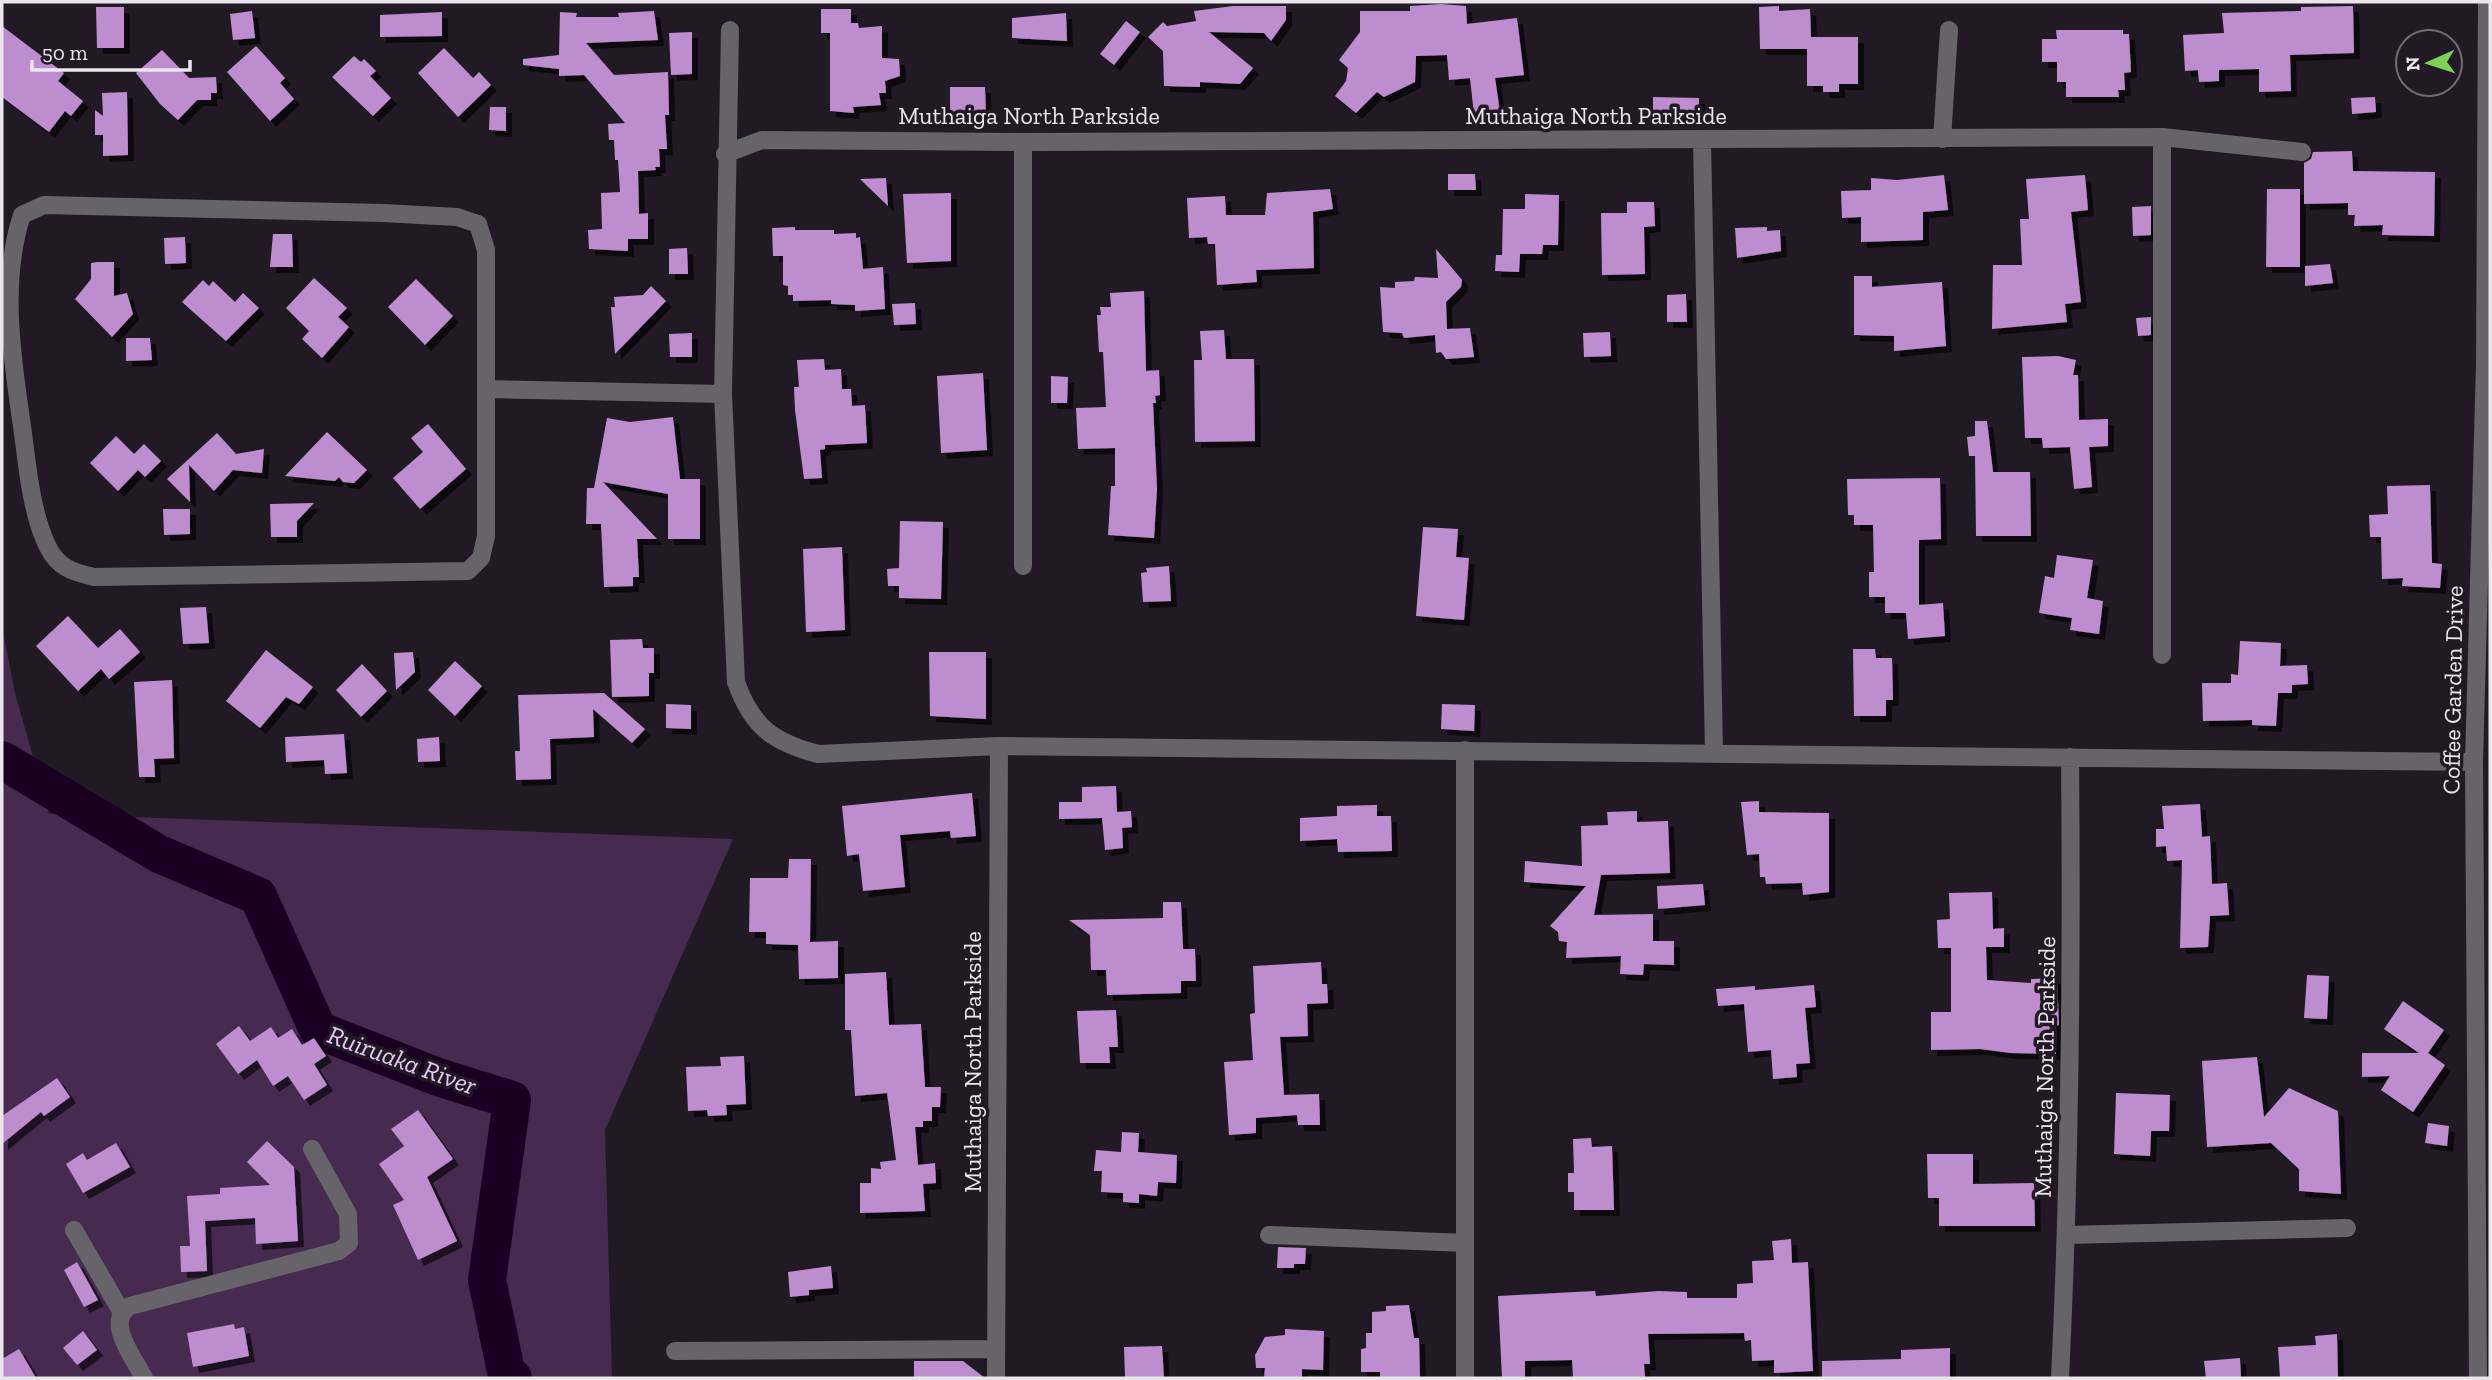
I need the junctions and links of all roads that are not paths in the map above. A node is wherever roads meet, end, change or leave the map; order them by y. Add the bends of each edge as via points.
1 (2487, 2) edge
2 (730, 30) dead end
3 (1949, 30) dead end
4 (2162, 137) junction
5 (1942, 139) junction
6 (1702, 140) junction
7 (1023, 142) junction
8 (2302, 152) dead end
9 (725, 154) junction
10 (2487, 364) edge
11 (486, 389) junction
12 (723, 394) junction
13 (1023, 566) dead end
14 (2162, 655) dead end
15 (999, 746) junction
16 (1465, 750) junction
17 (1714, 752) junction
18 (2070, 757) junction
19 (2474, 762) junction
20 (2483, 824) edge
21 (2483, 958) edge
22 (312, 1149) dead end
23 (2347, 1228) dead end
24 (74, 1230) dead end
25 (1269, 1235) dead end
26 (2067, 1236) junction
27 (1465, 1243) junction
28 (121, 1311) junction
29 (996, 1349) junction
30 (675, 1351) dead end
31 (144, 1378) edge
32 (996, 1378) edge
33 (1465, 1378) edge
34 (2060, 1378) edge
35 (2478, 1378) edge

1 - 10 street, Coffee Garden Drive
2 - 9 street
3 - 5 street
4 - 5 street, Muthaiga North Parkside
4 - 8 street, Muthaiga North Parkside
4 - 14 street
5 - 6 street, Muthaiga North Parkside
6 - 7 street, Muthaiga North Parkside
6 - 17 street
7 - 9 street, Muthaiga North Parkside via 762,140
7 - 13 street
9 - 12 street
10 - 19 street, Coffee Garden Drive
11 - 11 street via 486,536 481,558 468,571 94,577 66,570 48,547 27,464 8,329 13,238 22,215 44,205 457,217 478,224 486,250
11 - 12 street
12 - 15 street via 736,682 758,724 790,747 818,754
15 - 16 street
15 - 29 street, Muthaiga North Parkside
16 - 17 street
16 - 27 street
17 - 18 street
18 - 19 street
18 - 26 street, Muthaiga North Parkside
19 - 20 street, Coffee Garden Drive
20 - 21 street, Coffee Garden Drive
21 - 35 street, Coffee Garden Drive
22 - 28 street via 348,1214 349,1242 339,1251
23 - 26 street
24 - 28 street
25 - 27 street
26 - 34 street, Muthaiga North Parkside
27 - 33 street
28 - 31 street via 119,1329
29 - 30 street
29 - 32 street, Muthaiga North Parkside

